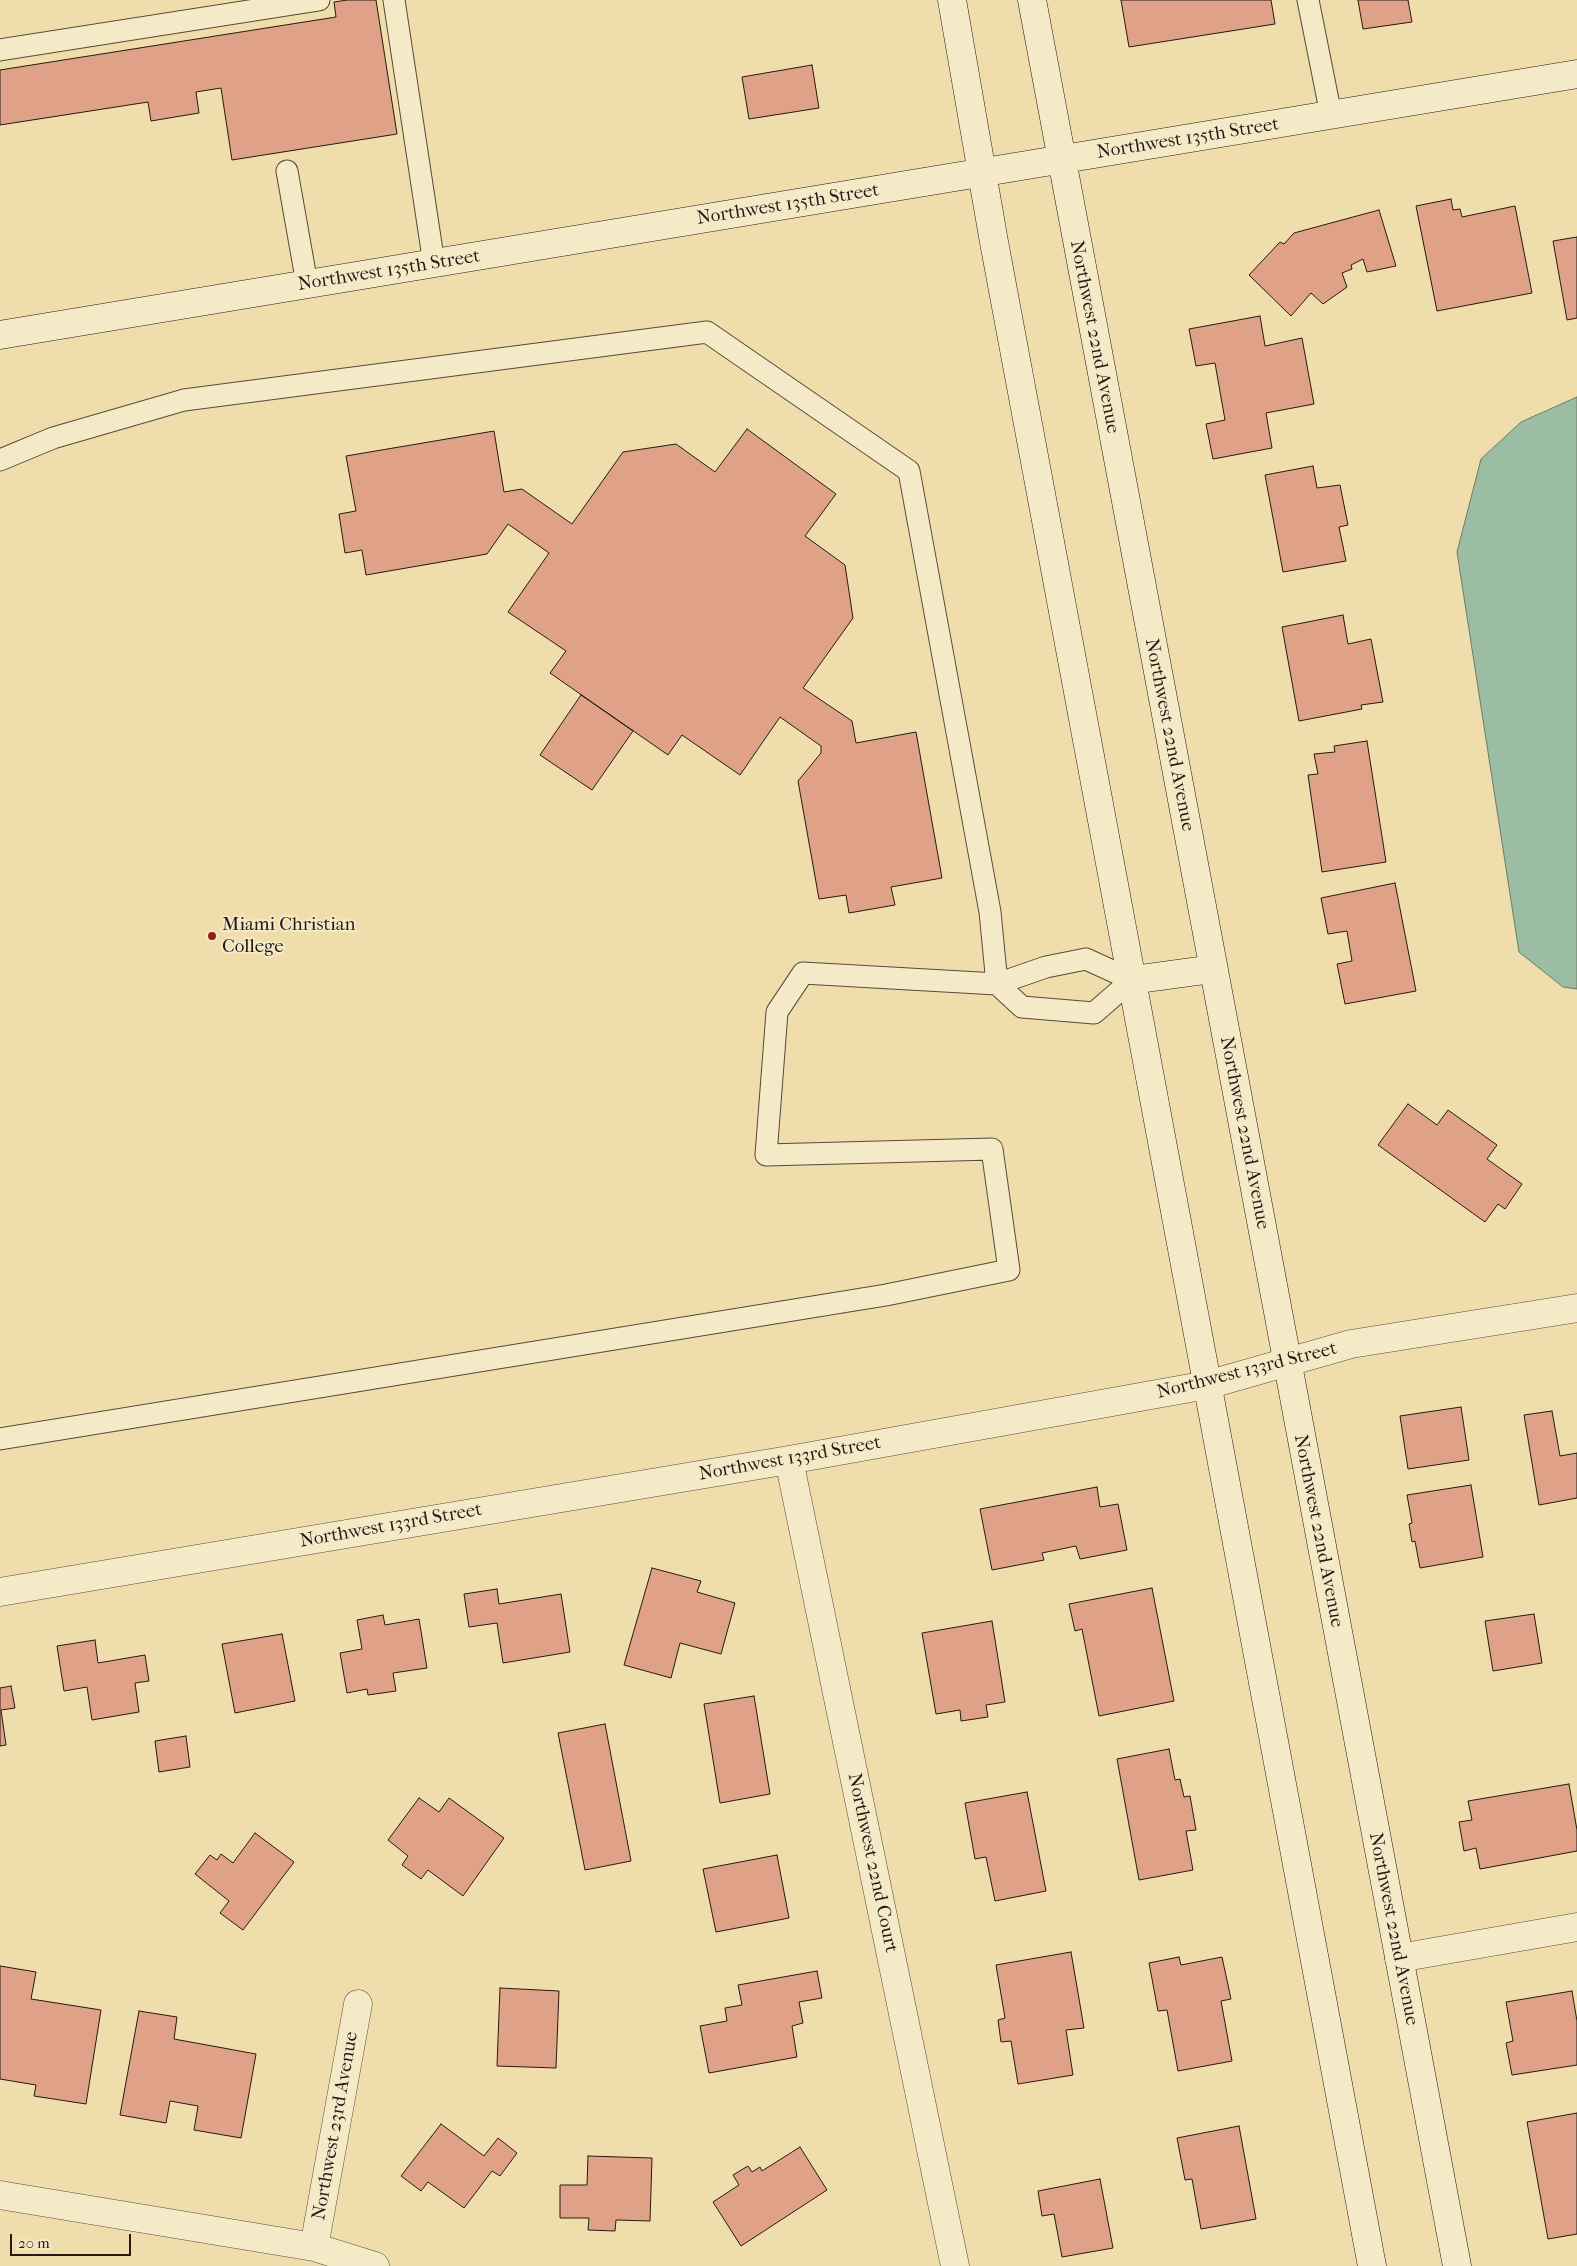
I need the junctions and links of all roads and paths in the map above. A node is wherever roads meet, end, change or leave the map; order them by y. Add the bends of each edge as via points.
1 (319, 0) edge
2 (394, 0) edge
3 (952, 0) edge
4 (1032, 0) edge
5 (1308, 0) edge
6 (0, 50) edge
7 (1577, 74) edge
8 (1331, 115) junction
9 (1061, 160) junction
10 (287, 171) dead end
11 (983, 172) junction
12 (434, 264) junction
13 (307, 284) junction
14 (0, 335) edge
15 (0, 460) edge
16 (1213, 970) junction
17 (1132, 980) junction
18 (997, 984) junction
19 (1577, 1308) edge
20 (1287, 1362) junction
21 (1207, 1385) junction
22 (0, 1439) edge
23 (789, 1460) junction
24 (0, 1592) edge
25 (1577, 1928) edge
26 (1399, 1958) junction
27 (358, 2004) dead end
28 (0, 2195) edge
29 (314, 2247) junction
30 (375, 2266) edge
31 (955, 2266) edge
32 (1372, 2266) edge
33 (1456, 2266) edge

1 - 6 lane
2 - 12 lane
3 - 11 main road
4 - 9 main road, Northwest 22nd Avenue
5 - 8 lane
7 - 8 main road, Northwest 135th Street
8 - 9 main road, Northwest 135th Street
9 - 11 main road, Northwest 135th Street
9 - 16 main road, Northwest 22nd Avenue
10 - 13 lane
11 - 12 main road, Northwest 135th Street
11 - 17 main road
12 - 13 main road, Northwest 135th Street
13 - 14 main road, Northwest 135th Street
15 - 18 lane via 53,438 184,400 707,332 909,471 990,912
16 - 17 main road
16 - 20 main road, Northwest 22nd Avenue
17 - 18 lane via 1086,959 1046,967
17 - 18 lane via 1094,1013 1022,1007
17 - 21 main road
18 - 22 lane via 803,973 777,1012 766,1155 992,1149 1009,1270 886,1295
19 - 20 main road, Northwest 133rd Street via 1351,1344
20 - 21 main road, Northwest 133rd Street
20 - 26 main road, Northwest 22nd Avenue
21 - 23 main road, Northwest 133rd Street
21 - 32 main road
23 - 24 main road, Northwest 133rd Street
23 - 31 main road, Northwest 22nd Court
25 - 26 main road
26 - 33 main road, Northwest 22nd Avenue
27 - 29 main road, Northwest 23rd Avenue
28 - 29 main road
29 - 30 main road

